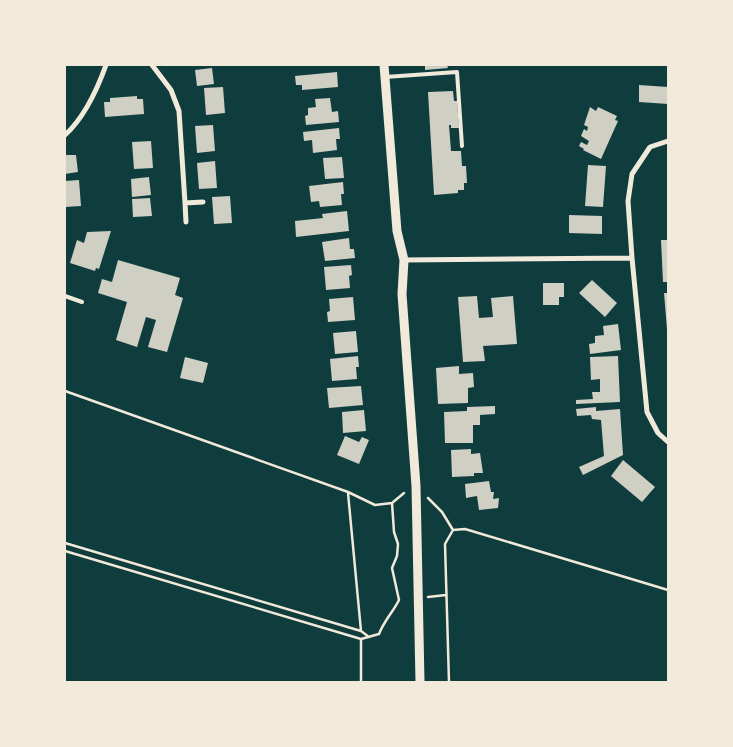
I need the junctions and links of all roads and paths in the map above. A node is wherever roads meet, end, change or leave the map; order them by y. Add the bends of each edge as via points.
1 (106, 65) edge
2 (152, 65) edge
3 (384, 65) edge
4 (385, 77) junction
5 (65, 135) edge
6 (668, 142) edge
7 (462, 146) dead end
8 (203, 202) dead end
9 (185, 203) junction
10 (186, 222) dead end
11 (632, 258) junction
12 (404, 260) junction
13 (65, 296) edge
14 (82, 302) dead end
15 (65, 391) edge
16 (668, 442) edge
17 (416, 486) junction
18 (348, 492) junction
19 (392, 503) junction
20 (453, 530) junction
21 (65, 542) edge
22 (65, 551) edge
23 (668, 590) edge
24 (361, 630) junction
25 (369, 637) junction
26 (361, 639) junction
27 (361, 682) edge
28 (420, 682) edge
29 (449, 682) edge

1 - 5 street via 83,113
2 - 9 street via 171,90 179,111
3 - 4 street
4 - 7 lane via 457,72
4 - 12 street via 397,231
6 - 11 street via 650,147 632,174 628,201
8 - 9 street
9 - 10 street
11 - 12 street
11 - 16 street via 647,412 658,433
12 - 17 street via 402,294
13 - 14 lane
15 - 18 path
17 - 19 path
17 - 20 path via 442,512
17 - 28 street
18 - 19 path via 375,505
18 - 24 path
19 - 25 path via 398,544 392,568 400,600 384,621 379,634
20 - 23 path via 465,529
20 - 29 path via 445,544
21 - 24 path
22 - 26 path
24 - 25 path
25 - 26 path
26 - 27 path

